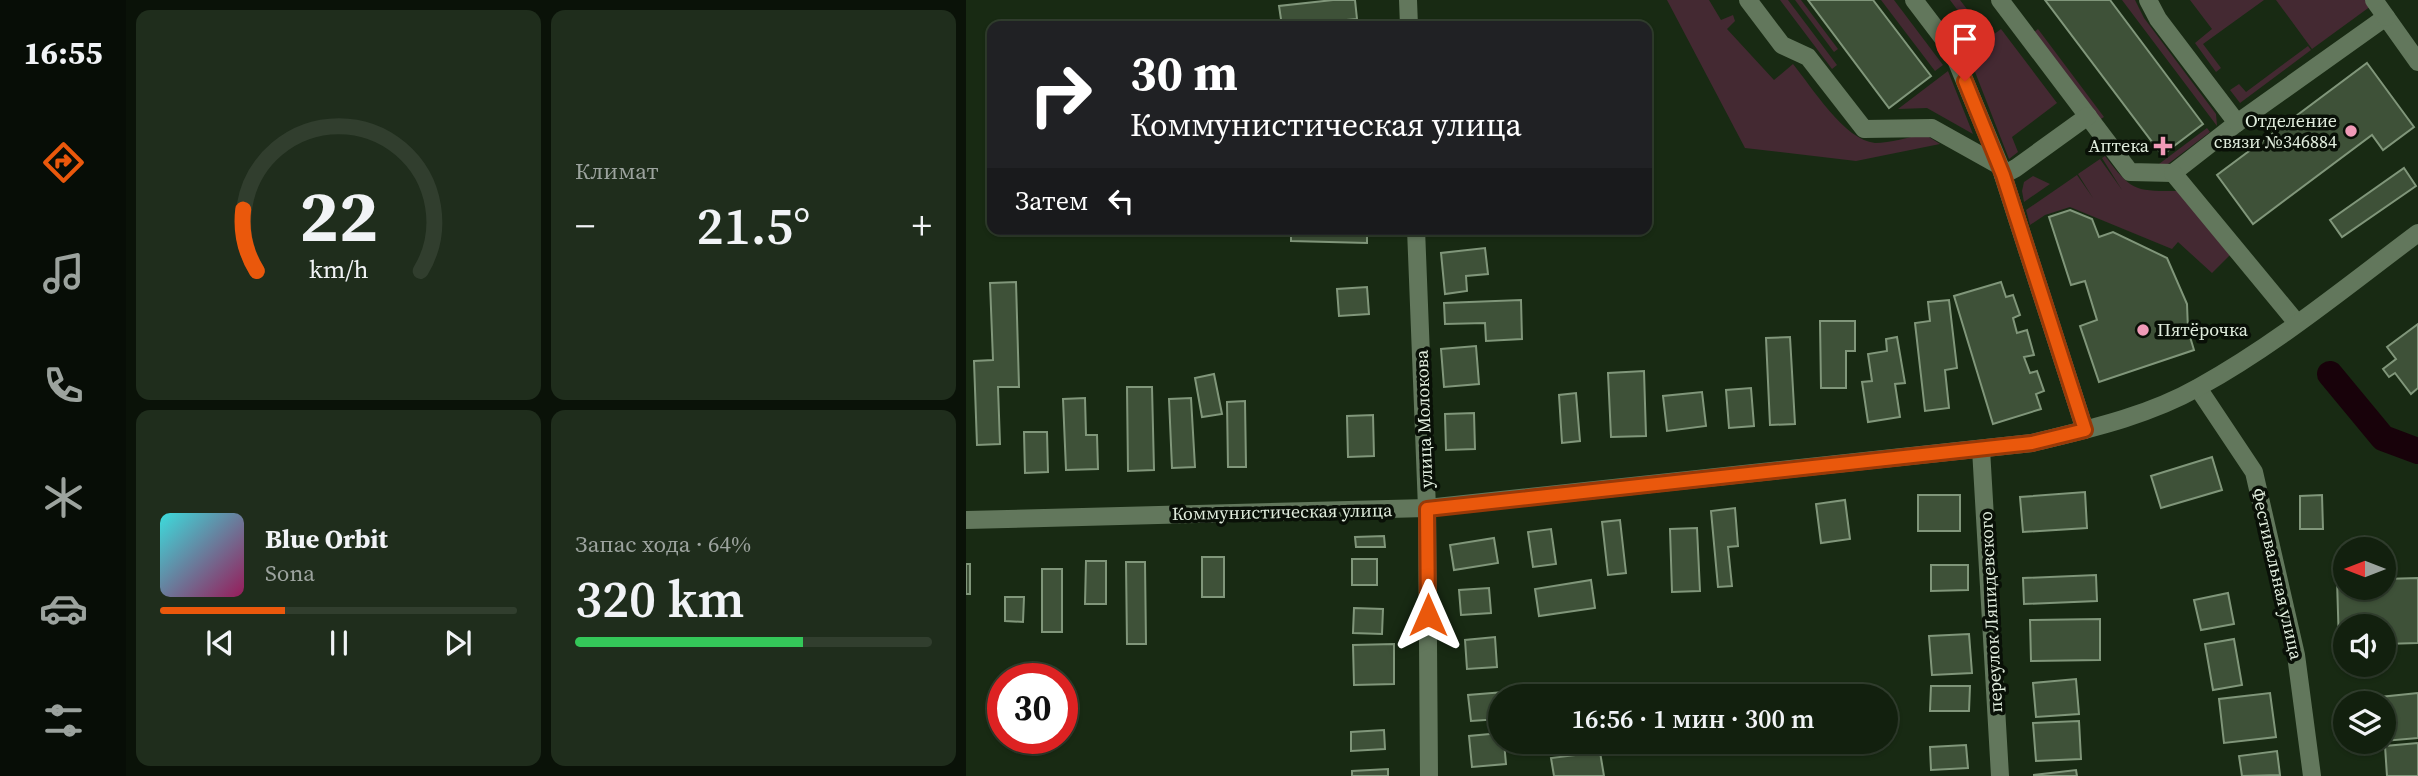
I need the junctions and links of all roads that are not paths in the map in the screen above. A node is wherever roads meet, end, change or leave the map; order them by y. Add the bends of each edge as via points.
1 (1408, 0) edge
2 (1748, 0) edge
3 (1914, 0) edge
4 (2000, 0) edge
5 (2148, 0) edge
6 (2374, 0) edge
7 (2386, 17) junction
8 (1409, 21) edge
9 (2418, 62) edge
10 (2088, 116) junction
11 (2237, 123) junction
12 (2001, 170) junction
13 (2173, 173) junction
14 (2418, 233) edge
15 (1416, 235) edge
16 (2418, 244) edge
17 (2396, 249) junction
18 (2297, 324) junction
19 (2198, 388) junction
20 (2085, 430) junction
21 (1981, 449) junction
22 (1427, 509) junction
23 (966, 520) edge
24 (1429, 776) edge
25 (2000, 776) edge
26 (2312, 776) edge

1 - 8 street
2 - 12 street via 1782,46 1808,57 1864,129 1931,128
3 - 12 street via 1952,50
4 - 10 street
5 - 11 street
6 - 7 street
7 - 9 street
7 - 11 street
10 - 12 street via 2016,168
10 - 13 street via 2130,172
11 - 13 street
12 - 20 street
13 - 18 street
14 - 17 street, Коммунистическая улица
15 - 22 street, улица Молокова
16 - 17 street
17 - 18 street, Коммунистическая улица
18 - 19 street, Коммунистическая улица
19 - 20 street, Коммунистическая улица
19 - 26 street, Фестивальная улица via 2254,472 2296,655
20 - 21 street, Коммунистическая улица
21 - 22 street, Коммунистическая улица
21 - 25 street, переулок Ляпидевского
22 - 23 street, Коммунистическая улица
22 - 24 street, улица Молокова

